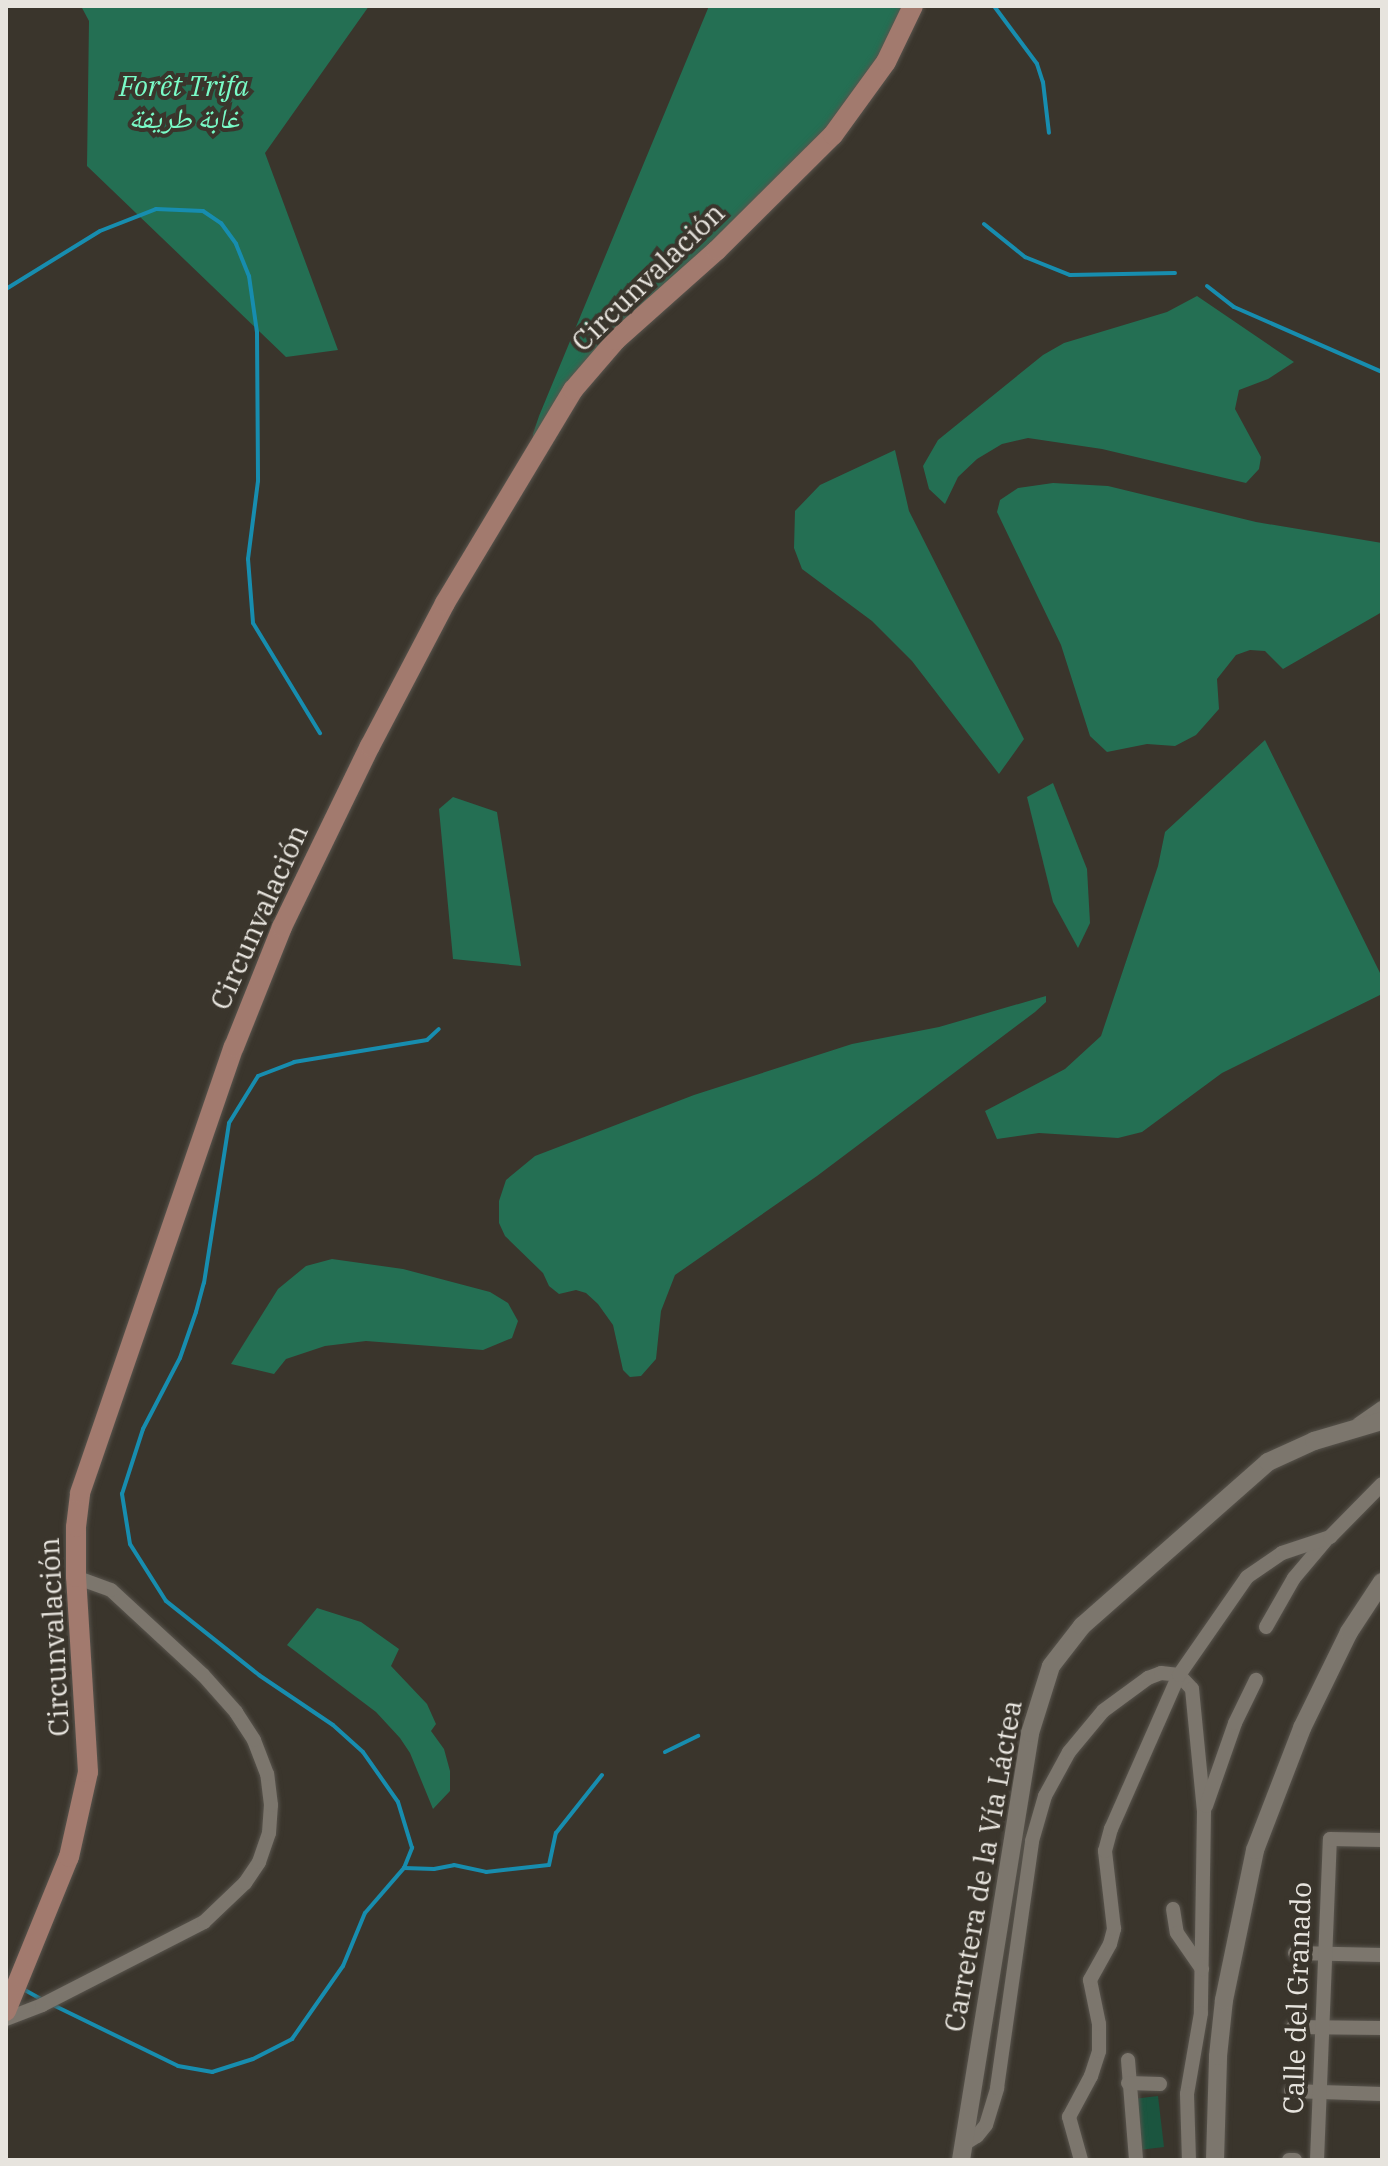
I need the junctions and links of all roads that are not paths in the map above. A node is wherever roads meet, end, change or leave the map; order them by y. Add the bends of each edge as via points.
1 (913, 6) edge
2 (1382, 1408) edge
3 (1382, 1421) edge
4 (1354, 1427) junction
5 (1382, 1484) edge
6 (1330, 1537) junction
7 (76, 1577) junction
8 (1382, 1582) edge
9 (1266, 1627) dead end
10 (1179, 1675) junction
11 (1256, 1680) dead end
12 (1204, 1812) junction
13 (1382, 1840) edge
14 (1173, 1909) dead end
15 (1295, 1953) dead end
16 (1325, 1954) junction
17 (1382, 1955) edge
18 (1202, 1969) junction
19 (7, 2013) edge
20 (1293, 2027) dead end
21 (1322, 2027) junction
22 (1382, 2028) edge
23 (1128, 2060) dead end
24 (1128, 2083) junction
25 (1160, 2084) dead end
26 (1291, 2091) dead end
27 (1320, 2091) junction
28 (1382, 2094) edge
29 (963, 2152) edge
30 (1081, 2160) edge
31 (1136, 2160) edge
32 (1189, 2160) edge
33 (1215, 2160) edge
34 (1317, 2160) edge

1 - 7 main road, Circunvalación via 886,62 824,145 616,340 573,390 475,549 407,674 282,927 234,1047 91,1452 77,1516
2 - 4 street
3 - 4 street, Carretera de la Vía Láctea
4 - 29 street, Carretera de la Vía Láctea via 1294,1449 1249,1477 1082,1626 1051,1666 1030,1733
5 - 6 street
6 - 9 street via 1294,1578
6 - 10 street via 1282,1553 1247,1577
7 - 19 main road, Circunvalación via 88,1772 78,1827
7 - 19 street via 111,1590 218,1690 254,1740 267,1774 269,1833 259,1862 226,1904 187,1933 42,2005
8 - 33 street via 1349,1632 1302,1728 1255,1850 1224,2000
10 - 12 street via 1192,1689
10 - 29 street via 1148,1678 1103,1711 1069,1752 1045,1796 1032,1841 997,2088 986,2125
10 - 30 street via 1105,1851 1114,1929 1090,1980 1099,2051 1069,2117
11 - 12 street
12 - 18 street
13 - 16 street, Calle del Granado via 1330,1839
14 - 18 street via 1177,1933
15 - 16 street
16 - 17 street
16 - 21 street, Calle del Granado
18 - 32 street via 1200,2026 1187,2094
20 - 21 street
21 - 22 street
21 - 27 street, Calle del Granado
23 - 24 street
24 - 25 street
24 - 31 street
26 - 27 street
27 - 28 street
27 - 34 street, Calle del Granado

